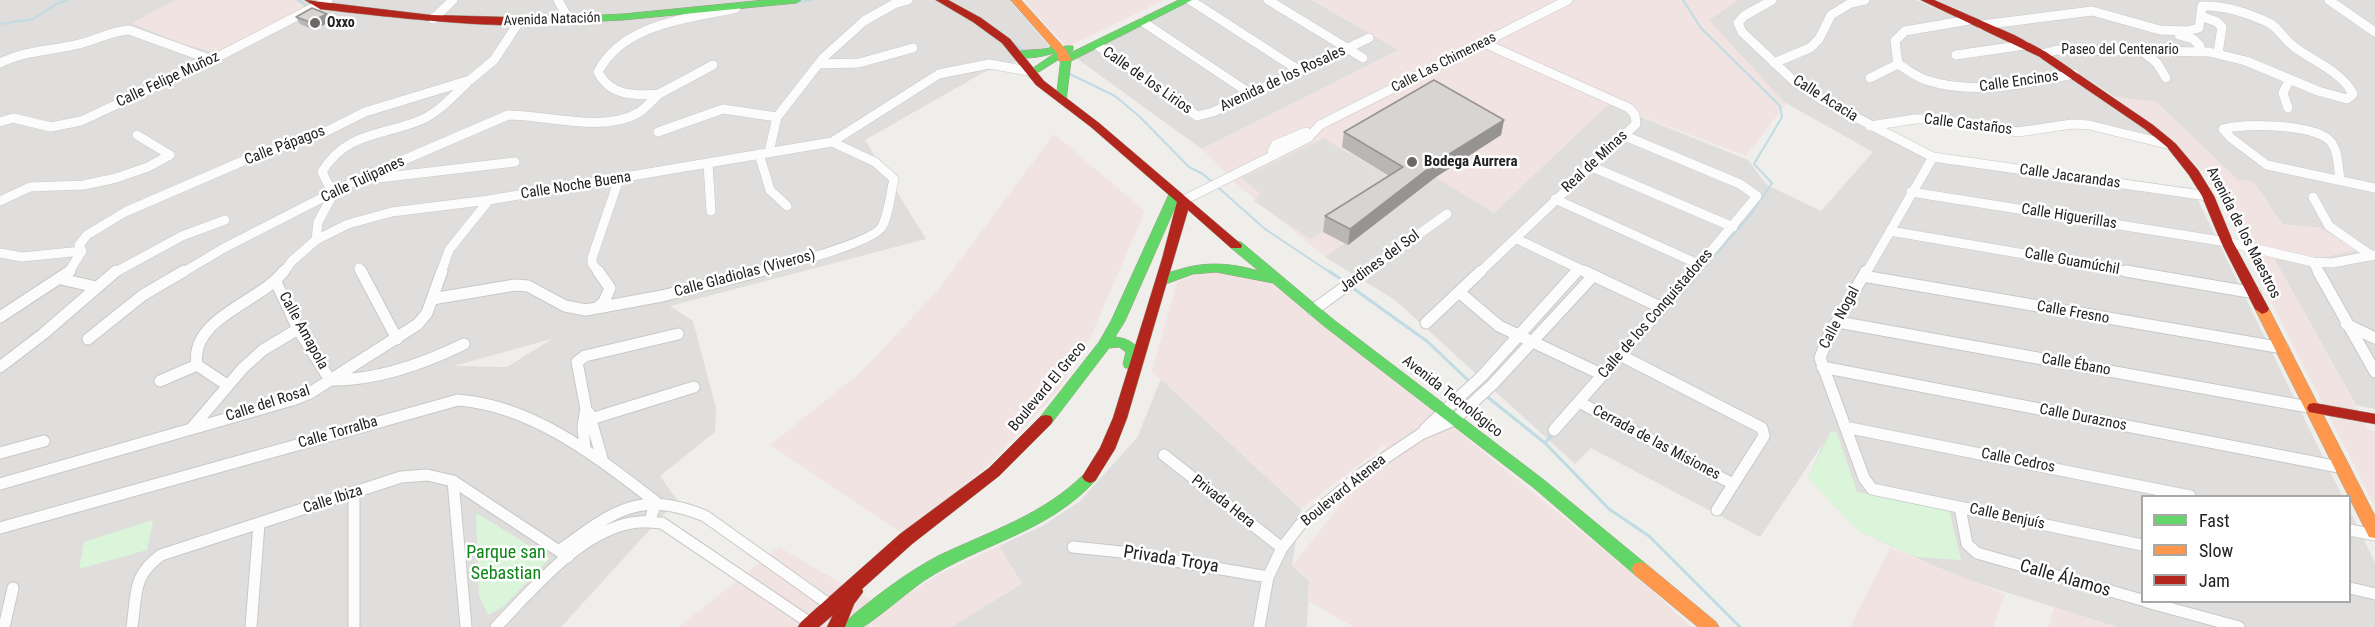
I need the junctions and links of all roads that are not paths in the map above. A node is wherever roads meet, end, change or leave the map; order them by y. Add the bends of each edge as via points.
1 (453, 0) edge
2 (558, 0) edge
3 (796, 0) edge
4 (908, 0) edge
5 (941, 0) edge
6 (1016, 0) edge
7 (1173, 0) edge
8 (1189, 0) edge
9 (1268, 0) edge
10 (1568, 0) edge
11 (1772, 0) edge
12 (1865, 0) edge
13 (1926, 0) edge
14 (2329, 0) edge
15 (319, 2) edge
16 (757, 2) edge
17 (2201, 16) junction
18 (433, 19) junction
19 (568, 20) junction
20 (519, 22) junction
21 (1143, 22) junction
22 (1976, 22) junction
23 (2194, 30) junction
24 (2375, 32) edge
25 (2175, 33) junction
26 (1369, 38) dead end
27 (1484, 43) junction
28 (1097, 45) junction
29 (2025, 45) junction
30 (913, 48) dead end
31 (1347, 49) junction
32 (2141, 50) junction
33 (2200, 51) junction
34 (2219, 51) junction
35 (1022, 54) junction
36 (1956, 54) dead end
37 (2042, 54) junction
38 (1057, 56) junction
39 (1363, 58) dead end
40 (212, 60) junction
41 (0, 63) edge
42 (1774, 63) junction
43 (818, 64) junction
44 (1898, 64) junction
45 (713, 65) dead end
46 (1300, 71) junction
47 (1034, 72) junction
48 (2074, 74) junction
49 (1870, 78) dead end
50 (2166, 78) dead end
51 (2290, 79) junction
52 (470, 80) junction
53 (1062, 93) junction
54 (659, 94) junction
55 (1251, 94) junction
56 (2288, 108) dead end
57 (1197, 116) joint
58 (777, 117) junction
59 (0, 122) edge
60 (1870, 126) junction
61 (658, 132) dead end
62 (136, 135) dead end
63 (1625, 136) junction
64 (832, 142) junction
65 (2171, 145) junction
66 (764, 153) junction
67 (1933, 157) junction
68 (515, 162) dead end
69 (708, 164) junction
70 (1590, 166) junction
71 (619, 179) junction
72 (357, 180) junction
73 (2340, 180) junction
74 (2375, 188) edge
75 (1911, 192) junction
76 (333, 194) junction
77 (2208, 196) junction
78 (1179, 197) junction
79 (2313, 197) dead end
80 (1555, 199) junction
81 (489, 200) junction
82 (0, 201) edge
83 (787, 206) dead end
84 (711, 211) dead end
85 (1447, 213) dead end
86 (225, 220) dead end
87 (1732, 227) junction
88 (1890, 231) junction
89 (1517, 239) junction
90 (316, 240) junction
91 (2227, 242) junction
92 (82, 251) junction
93 (0, 253) edge
94 (2374, 256) edge
95 (2313, 262) junction
96 (1698, 264) junction
97 (359, 268) dead end
98 (1579, 270) junction
99 (1593, 276) junction
100 (1863, 276) junction
101 (61, 279) junction
102 (276, 282) junction
103 (1135, 283) junction
104 (1281, 283) junction
105 (1162, 286) junction
106 (96, 287) junction
107 (1458, 292) junction
108 (2255, 293) junction
109 (432, 299) junction
110 (599, 306) junction
111 (1662, 308) junction
112 (1313, 310) junction
113 (0, 317) edge
114 (1838, 322) junction
115 (1426, 323) dead end
116 (2346, 324) junction
117 (298, 329) junction
118 (678, 333) dead end
119 (1518, 337) junction
120 (2375, 338) edge
121 (88, 339) dead end
122 (397, 339) junction
123 (1531, 342) junction
124 (464, 344) dead end
125 (1104, 345) junction
126 (2283, 348) junction
127 (1620, 355) junction
128 (198, 365) junction
129 (0, 367) edge
130 (1822, 367) junction
131 (2375, 372) edge
132 (1603, 375) junction
133 (330, 380) junction
134 (160, 381) dead end
135 (226, 385) junction
136 (694, 387) dead end
137 (1130, 387) junction
138 (1579, 402) junction
139 (2314, 408) junction
140 (589, 414) junction
141 (1448, 416) junction
142 (2375, 419) edge
143 (1845, 426) junction
144 (190, 429) junction
145 (1554, 430) dead end
146 (44, 441) dead end
147 (585, 450) junction
148 (0, 453) edge
149 (1164, 455) dead end
150 (603, 462) junction
151 (2344, 468) junction
152 (453, 481) junction
153 (0, 484) edge
154 (1733, 484) junction
155 (1872, 489) joint
156 (354, 493) junction
157 (2185, 495) edge
158 (656, 502) junction
159 (1960, 508) junction
160 (1717, 510) dead end
161 (650, 520) junction
162 (259, 524) junction
163 (0, 528) edge
164 (2351, 530) edge
165 (2375, 533) edge
166 (906, 539) junction
167 (2141, 545) edge
168 (1073, 547) dead end
169 (1282, 549) junction
170 (564, 554) junction
171 (1268, 577) junction
172 (13, 588) dead end
173 (2351, 588) edge
174 (2375, 594) edge
175 (2141, 600) edge
176 (2151, 603) edge
177 (830, 605) junction
178 (808, 625) edge
179 (834, 626) edge
180 (854, 626) edge
181 (4, 627) edge
182 (132, 627) edge
183 (251, 627) edge
184 (354, 627) edge
185 (466, 627) edge
186 (496, 627) edge
187 (1259, 627) edge
188 (1710, 627) edge
189 (2239, 627) edge

1 - 18 street
2 - 19 street
3 - 16 street, Avenida Natación
4 - 43 street via 864,21
5 - 35 street via 992,30
6 - 38 street
7 - 38 street
8 - 21 street
8 - 46 street
9 - 31 street
10 - 27 street, Calle Las Chimeneas
11 - 42 street, Calle Acacia via 1738,23 1742,32
12 - 42 street via 1831,15 1810,48
13 - 22 street, Avenida de los Maestros
14 - 24 street
15 - 18 street, Avenida Natación
15 - 40 street, Calle Felipe Muñoz
16 - 19 street, Avenida Natación
16 - 54 street, Calle Tulipanes via 646,30 614,50 598,70 603,84 615,91
17 - 23 street, Paseo del Centenario via 2199,28
17 - 34 street via 2222,27
17 - 51 street, Paseo del Centenario via 2202,6 2219,5 2266,21 2290,44 2348,83 2354,94 2347,99 2332,97
18 - 20 street, Avenida Natación
19 - 20 street, Avenida Natación
20 - 52 street, Calle Pápagos via 494,60
21 - 28 street
21 - 55 street
22 - 25 street, Paseo del Centenario via 2092,11
22 - 29 street, Avenida de los Maestros
22 - 44 street, Paseo del Centenario via 1905,30 1893,43
23 - 25 street, Paseo del Centenario
23 - 34 street, Paseo del Centenario
25 - 33 street, Paseo del Centenario via 2198,42
26 - 31 street, Avenida de los Rosales
27 - 63 street, Real de Minas via 1629,108 1636,124
27 - 78 street, Calle Las Chimeneas via 1275,146 1275,155
28 - 38 street
28 - 57 street, Calle de los Lirios
29 - 36 street
29 - 37 street, Avenida de los Maestros
30 - 43 street via 859,63
31 - 39 street
31 - 46 street, Avenida de los Rosales
32 - 33 street, Paseo del Centenario
32 - 37 street, Paseo del Centenario via 2057,50
32 - 50 street via 2157,63
33 - 34 street, Paseo del Centenario
34 - 51 street, Paseo del Centenario
35 - 38 street via 1030,58
35 - 38 street via 1049,51
35 - 47 street
37 - 48 street, Avenida de los Maestros
38 - 47 street
38 - 53 street
40 - 41 street via 129,30 77,45 29,51
40 - 59 street, Calle Felipe Muñoz via 68,125 51,127 14,118
42 - 60 street, Calle Acacia via 1822,100
43 - 58 street
44 - 48 street, Calle Encinos via 1924,80 1951,87 2000,87
44 - 49 street
45 - 54 street, Calle Tulipanes
46 - 55 street, Avenida de los Rosales
47 - 53 street, Avenida Tecnológico
47 - 64 street, Calle Noche Buena via 989,64 939,74
48 - 65 street, Avenida de los Maestros
51 - 56 street via 2282,90
52 - 76 street via 429,116 355,141 330,159 322,172
52 - 92 street, Calle Pápagos via 364,112 319,135 271,149 126,213 87,235 79,245
53 - 78 street, Avenida Tecnológico
54 - 72 street, Calle Tulipanes via 640,112 623,120 574,122 508,115
55 - 57 street, Avenida de los Rosales
58 - 61 street via 723,109
58 - 66 street
60 - 65 street, Calle Castaños via 1915,119 2018,132 2090,125
60 - 67 street, Calle Acacia
62 - 82 street via 170,155 116,178 84,185 30,187
63 - 70 street, Real de Minas
63 - 87 street, Calle de los Conquistadores via 1740,184 1757,196
64 - 66 street, Calle Noche Buena
64 - 110 street, Calle Gladiolas (Viveros) via 892,174 894,184 883,226 873,236 797,262 662,296
65 - 77 street, Avenida de los Maestros
66 - 69 street, Calle Noche Buena
66 - 83 street via 766,184 774,197
67 - 75 street, Calle Nogal
67 - 77 street, Calle Jacarandas
68 - 72 street
69 - 71 street, Calle Noche Buena
69 - 84 street
70 - 80 street, Real de Minas
70 - 87 street
71 - 81 street, Calle Noche Buena
71 - 110 street via 592,258 610,288
72 - 76 street, Calle Tulipanes
73 - 73 street via 2266,165 2223,129 2250,126 2320,134 2332,146
73 - 74 street
75 - 88 street, Calle Nogal
75 - 91 street, Calle Higuerillas
76 - 90 street via 318,222
76 - 121 street, Calle Tulipanes via 224,248 143,295
77 - 91 street, Avenida de los Maestros
78 - 103 street, Boulevard El Greco
78 - 104 street, Avenida Tecnológico
78 - 105 street
79 - 94 street via 2329,226
80 - 89 street, Real de Minas
80 - 96 street
81 - 90 street, Calle Noche Buena via 392,212 348,224
81 - 109 street, Calle del Rosal via 449,250
85 - 112 street, Jardines del Sol
86 - 106 street via 161,246 118,269
87 - 96 street, Calle de los Conquistadores
88 - 100 street, Calle Nogal
88 - 108 street, Calle Guamúchil
89 - 98 street
89 - 107 street, Real de Minas
90 - 102 street, Calle Noche Buena via 291,261
91 - 95 street, Calle Higuerillas
91 - 108 street, Avenida de los Maestros
92 - 93 street via 22,257
92 - 101 street, Calle Pápagos
94 - 95 street, Calle Higuerillas
95 - 116 street
96 - 111 street, Calle de los Conquistadores
97 - 122 street
98 - 99 street
98 - 119 street, Boulevard Atenea
99 - 111 street
99 - 123 street, Boulevard Atenea
100 - 114 street, Calle Nogal
100 - 126 street, Calle Fresno
101 - 106 street
101 - 113 street, Calle Pápagos
102 - 117 street, Calle Amapola
102 - 128 street, Calle Noche Buena via 219,319 202,337 195,353
103 - 105 street
103 - 125 street, Boulevard El Greco
104 - 105 street via 1221,265 1192,267
104 - 112 street, Avenida Tecnológico
105 - 137 street
106 - 129 street
107 - 115 street, Real de Minas
107 - 119 street
108 - 126 street, Avenida de los Maestros
109 - 110 street, Calle Gladiolas (Viveros) via 515,285 528,286 576,309
109 - 122 street, Calle del Rosal via 418,324
111 - 127 street, Calle de los Conquistadores
112 - 141 street, Avenida Tecnológico
114 - 130 street, Calle Nogal via 1822,347
114 - 139 street, Calle Ébano
116 - 120 street
116 - 131 street
117 - 133 street, Calle Amapola
117 - 135 street via 263,350
118 - 140 street via 579,360 576,364
119 - 123 street
119 - 141 street, Boulevard Atenea
122 - 133 street, Calle del Rosal
123 - 132 street
123 - 141 street, Boulevard Atenea via 1480,397
124 - 133 street via 383,373
125 - 137 street via 1119,342 1132,347 1127,383
125 - 166 street, Boulevard El Greco via 1038,430 994,472
126 - 139 street, Avenida de los Maestros
127 - 132 street, Calle de los Conquistadores
127 - 154 street, Cerrada de las Misiones via 1762,428 1764,436
128 - 134 street
128 - 135 street
130 - 143 street, Calle Nogal
130 - 151 street, Calle Duraznos
132 - 138 street, Calle de los Conquistadores
133 - 144 street, Calle del Rosal via 292,400
135 - 144 street
136 - 140 street
137 - 180 street via 1112,443 1074,493 1032,521 942,562
138 - 145 street, Calle de los Conquistadores
138 - 154 street, Cerrada de las Misiones
139 - 142 street
139 - 151 street, Avenida de los Maestros
140 - 147 street via 583,426
140 - 150 street
141 - 169 street, Boulevard Atenea via 1364,472 1300,525
141 - 188 street, Avenida Tecnológico via 1547,491
143 - 155 street, Calle Nogal via 1864,478
143 - 157 street, Calle Cedros
144 - 153 street, Calle del Rosal
146 - 148 street
147 - 150 street, Calle Torralba
147 - 163 street, Calle Torralba via 502,405 458,400
149 - 169 street, Privada Hera
150 - 158 street, Calle Torralba
151 - 165 street, Avenida de los Maestros
152 - 156 street, Calle Ibiza via 423,474
152 - 170 street, Calle Ibiza
152 - 185 street
154 - 160 street, Cerrada de las Misiones
155 - 159 street, Calle Benjuís
156 - 162 street, Calle Ibiza
156 - 184 street
158 - 161 street
158 - 170 street, Calle Torralba via 639,503 609,514
158 - 177 street, Calle Torralba via 687,507 705,516
159 - 167 street, Calle Benjuís
159 - 175 street, Calle Álamos via 1967,544 1977,553
161 - 170 street via 632,521 608,530
161 - 178 street via 662,523
162 - 182 street, Calle Ibiza via 161,555 151,562 140,575
162 - 183 street
164 - 165 street
166 - 177 street, Boulevard El Greco
166 - 179 street via 847,600
168 - 171 street, Privada Troya
169 - 171 street, Boulevard Atenea
170 - 186 street
171 - 187 street, Boulevard Atenea
172 - 181 street
173 - 174 street
176 - 189 street
177 - 178 street, Boulevard El Greco
179 - 180 street

